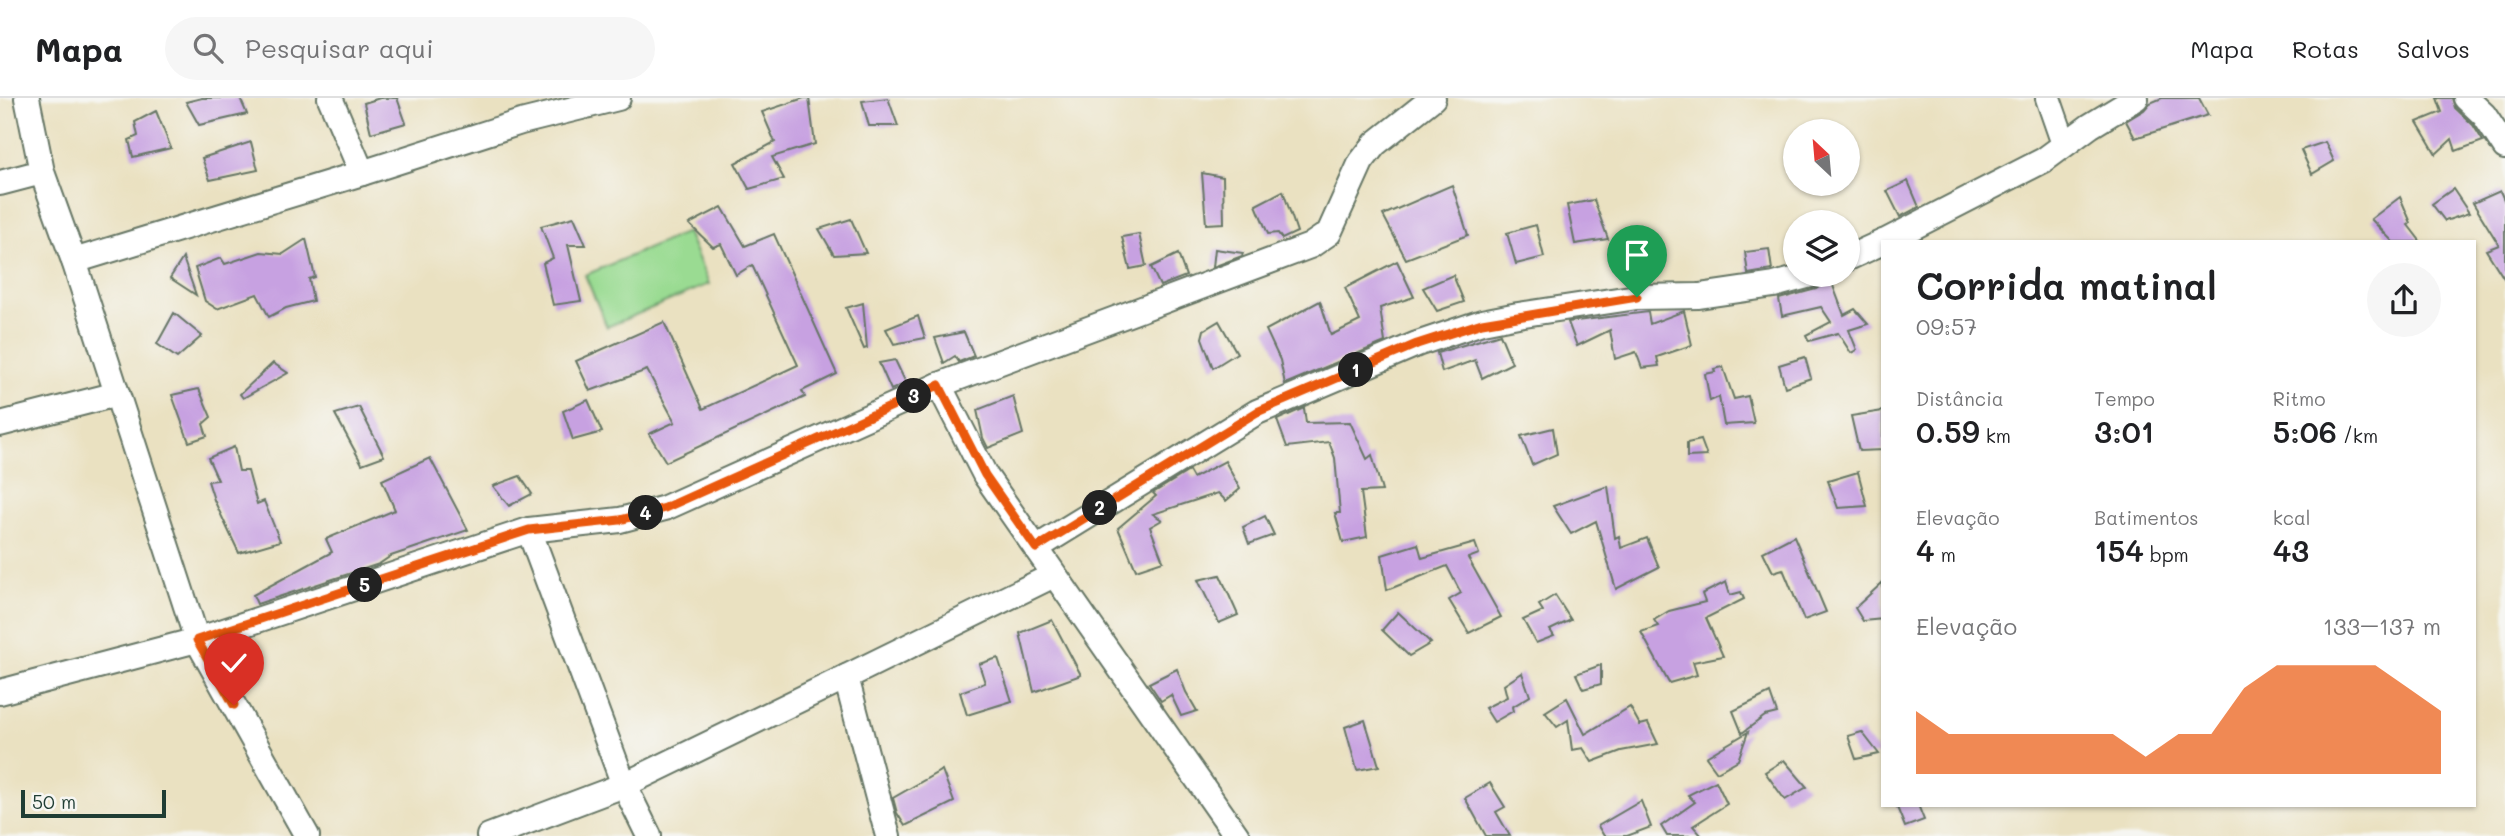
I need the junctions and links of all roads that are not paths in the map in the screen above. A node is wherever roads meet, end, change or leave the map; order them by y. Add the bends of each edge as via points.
1 (27, 98) edge
2 (330, 98) edge
3 (618, 98) edge
4 (1433, 98) edge
5 (2048, 98) edge
6 (2136, 98) edge
7 (2466, 98) edge
8 (2064, 144) junction
9 (2505, 147) edge
10 (43, 172) junction
11 (362, 173) junction
12 (0, 183) edge
13 (1888, 240) edge
14 (1881, 243) edge
15 (1860, 253) edge
16 (74, 261) junction
17 (1783, 283) edge
18 (939, 385) junction
19 (117, 394) junction
20 (0, 424) edge
21 (529, 530) junction
22 (1036, 548) junction
23 (1054, 575) junction
24 (197, 640) junction
25 (846, 677) junction
26 (0, 691) edge
27 (624, 785) junction
28 (307, 836) edge
29 (489, 836) edge
30 (649, 836) edge
31 (888, 836) edge
32 (1237, 836) edge

1 - 10 street
2 - 11 street
3 - 11 street via 522,122
4 - 18 street via 1375,144 1361,162 1329,233 1310,246
5 - 8 street
6 - 8 street
7 - 9 street
8 - 13 street via 2044,160
10 - 12 street
10 - 16 street
11 - 16 street
14 - 15 street
16 - 19 street
17 - 22 street via 1518,315 1417,344 1257,412
18 - 21 street via 665,508 620,520
18 - 22 street via 985,475
19 - 20 street
19 - 24 street
21 - 24 street
21 - 27 street
22 - 23 street
23 - 25 street
23 - 32 street
24 - 26 street
24 - 28 street
25 - 27 street
25 - 31 street
27 - 29 street
27 - 30 street

